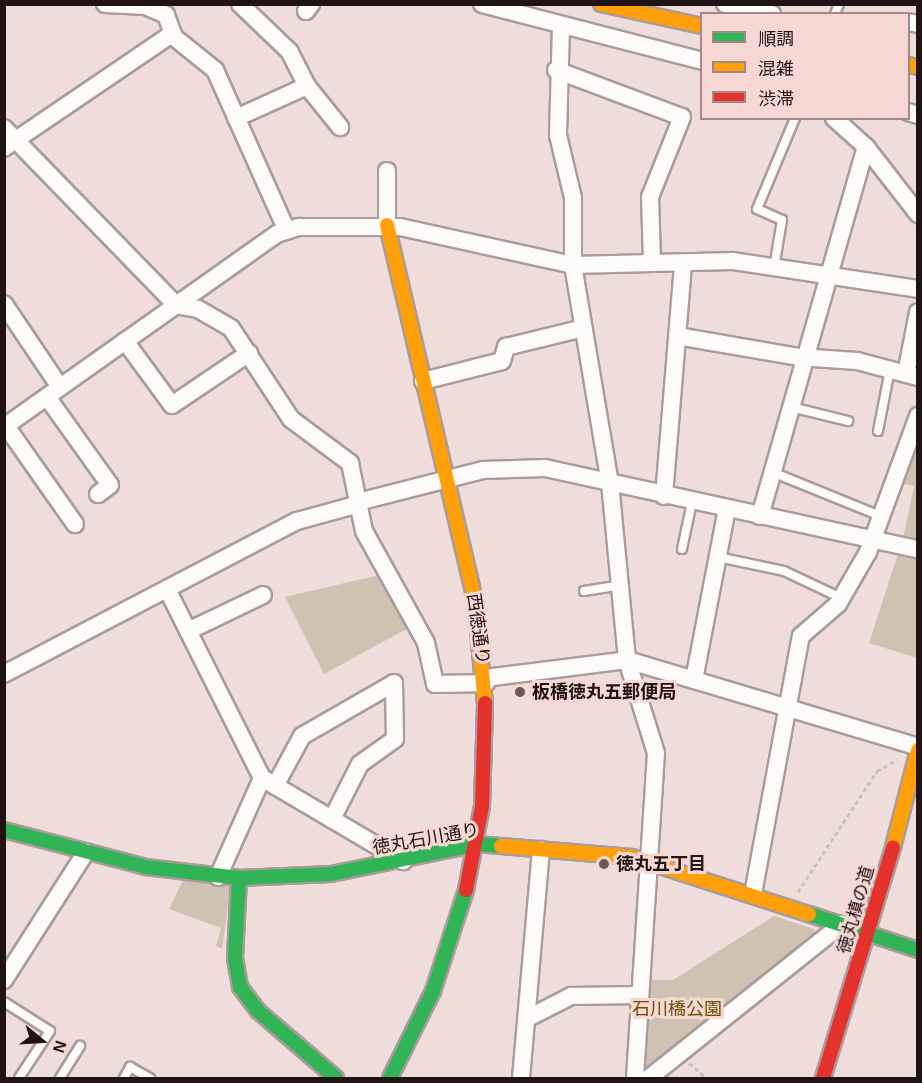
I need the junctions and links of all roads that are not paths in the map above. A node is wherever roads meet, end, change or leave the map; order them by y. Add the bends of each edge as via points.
1 (105, 4) edge
2 (240, 4) edge
3 (482, 4) edge
4 (601, 4) edge
5 (667, 4) edge
6 (732, 6) edge
7 (700, 12) edge
8 (762, 12) edge
9 (561, 26) junction
10 (700, 26) edge
11 (173, 33) junction
12 (700, 61) edge
13 (556, 70) junction
14 (307, 86) junction
15 (236, 118) junction
16 (794, 120) edge
17 (836, 120) edge
18 (340, 127) dead end
19 (4, 128) edge
20 (19, 138) junction
21 (866, 147) junction
22 (4, 148) edge
23 (387, 171) dead end
24 (918, 214) edge
25 (387, 225) junction
26 (287, 231) junction
27 (652, 262) junction
28 (683, 263) junction
29 (573, 265) junction
30 (774, 268) junction
31 (829, 276) junction
32 (918, 289) edge
33 (5, 304) edge
34 (176, 305) junction
35 (918, 312) edge
36 (584, 328) junction
37 (677, 336) junction
38 (125, 341) junction
39 (249, 353) junction
40 (805, 357) junction
41 (904, 373) edge
42 (423, 381) junction
43 (54, 392) junction
44 (791, 407) junction
45 (918, 416) edge
46 (7, 421) edge
47 (848, 421) dead end
48 (878, 431) dead end
49 (772, 472) junction
50 (447, 480) junction
51 (610, 483) junction
52 (98, 494) dead end
53 (664, 496) junction
54 (692, 502) junction
55 (358, 503) junction
56 (727, 509) junction
57 (878, 515) junction
58 (760, 516) junction
59 (75, 524) dead end
60 (870, 540) junction
61 (682, 549) dead end
62 (918, 549) edge
63 (718, 557) junction
64 (621, 585) junction
65 (167, 589) junction
66 (584, 591) dead end
67 (263, 595) dead end
68 (842, 598) junction
69 (188, 631) junction
70 (627, 660) junction
71 (4, 674) edge
72 (694, 680) junction
73 (485, 681) junction
74 (788, 711) junction
75 (913, 751) edge
76 (269, 782) junction
77 (333, 819) junction
78 (4, 830) edge
79 (477, 844) junction
80 (541, 850) junction
81 (86, 852) junction
82 (649, 860) junction
83 (404, 861) junction
84 (218, 877) junction
85 (239, 878) junction
86 (753, 894) junction
87 (842, 924) junction
88 (870, 934) junction
89 (918, 950) edge
90 (4, 980) edge
91 (640, 995) junction
92 (4, 1002) edge
93 (526, 1019) junction
94 (80, 1046) dead end
95 (19, 1078) edge
96 (60, 1078) edge
97 (124, 1078) edge
98 (150, 1078) edge
99 (336, 1078) edge
100 (390, 1078) edge
101 (521, 1078) edge
102 (635, 1078) edge
103 (649, 1078) edge
104 (823, 1078) edge

1 - 11 street via 145,6 166,15
2 - 14 street via 290,52
3 - 9 street
4 - 10 main road
5 - 7 main road
6 - 8 street
9 - 12 street
9 - 13 street
11 - 15 street via 215,70
11 - 20 street
13 - 27 street via 681,117 650,197
13 - 29 street via 558,135 573,198
14 - 15 street
14 - 18 street
15 - 26 street
16 - 30 lane via 757,209 782,219
17 - 21 street
19 - 20 street
20 - 22 street
20 - 34 street
21 - 24 street
21 - 31 street
23 - 25 street, 西徳通り
25 - 26 street
25 - 29 street
25 - 42 main road, 西徳通り
26 - 34 street
27 - 28 street
27 - 29 street
28 - 30 street via 733,261
28 - 37 street
29 - 36 street
30 - 31 street
31 - 32 street
31 - 40 street
33 - 43 street
34 - 38 street
34 - 39 street via 198,309 231,328
35 - 41 street
36 - 42 street via 506,347 502,362
36 - 51 street
37 - 40 street
37 - 53 street
38 - 39 street via 172,405
38 - 43 street
39 - 55 street via 291,419 350,463
40 - 41 street
40 - 44 street
41 - 48 lane
42 - 50 main road, 西徳通り
43 - 46 street
43 - 52 street via 110,485
44 - 47 lane
44 - 49 street
45 - 57 street
46 - 59 street
49 - 57 lane
49 - 58 street
50 - 51 street via 517,467 575,472
50 - 55 street
50 - 73 main road, 西徳通り via 475,600
51 - 53 street
51 - 64 street
53 - 54 street
54 - 56 street
54 - 61 lane
55 - 65 street via 297,521
55 - 73 street via 364,531 426,644 430,686
56 - 58 street
56 - 63 street
57 - 60 street
58 - 60 street
60 - 62 street
60 - 68 street
63 - 68 lane via 784,571
63 - 72 street
64 - 66 lane
64 - 70 street
65 - 69 street
65 - 71 street
67 - 69 street
68 - 74 street via 821,623 801,636
69 - 76 street
70 - 72 street
70 - 73 street
70 - 82 street via 656,753
72 - 74 street
73 - 79 main road, 西徳通り via 486,766
74 - 75 street
74 - 86 street
75 - 88 main road, 徳丸槙の道
76 - 77 street
76 - 77 street via 302,736 394,683 399,690 395,739 360,764
76 - 84 street
77 - 83 street
78 - 81 main road, 徳丸石川通り
79 - 80 main road, 徳丸石川通り
79 - 83 main road, 徳丸石川通り
79 - 100 main road, 西徳通り via 445,958
80 - 82 main road, 徳丸石川通り
80 - 93 street
81 - 84 main road, 徳丸石川通り
81 - 90 street
82 - 86 main road, 徳丸石川通り
82 - 91 street
83 - 85 main road, 徳丸石川通り via 331,874
84 - 85 main road, 徳丸石川通り
85 - 99 main road via 235,958 240,987 258,1011
86 - 87 main road, 徳丸石川通り
87 - 88 main road, 徳丸石川通り
87 - 103 street
88 - 89 main road, 徳丸石川通り
88 - 104 main road, 徳丸槙の道
91 - 93 street via 570,996
91 - 102 street
92 - 95 lane via 50,1031
93 - 101 street
94 - 96 lane
97 - 98 lane via 130,1066

